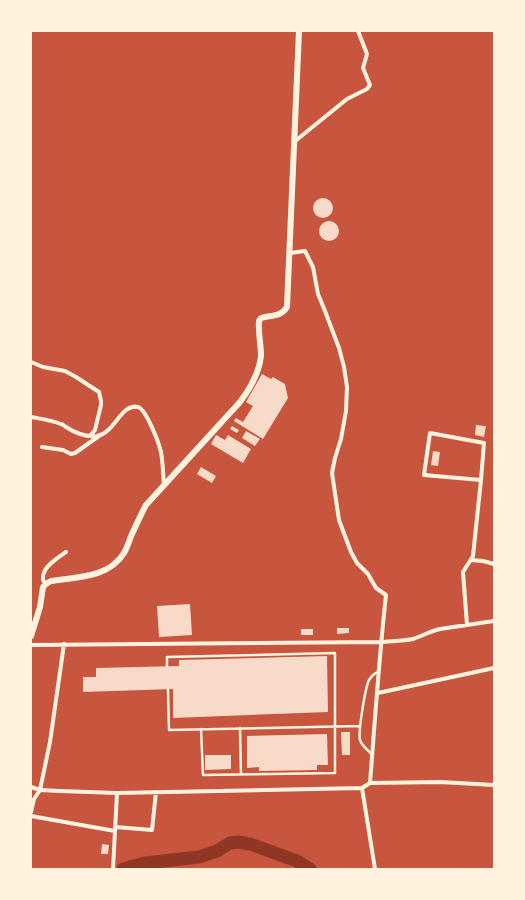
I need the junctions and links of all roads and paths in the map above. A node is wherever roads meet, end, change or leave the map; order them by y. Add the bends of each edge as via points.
1 (299, 31) edge
2 (358, 31) edge
3 (294, 142) junction
4 (290, 253) junction
5 (31, 362) edge
6 (31, 416) edge
7 (101, 435) junction
8 (90, 436) junction
9 (42, 447) dead end
10 (481, 480) junction
11 (164, 486) junction
12 (66, 552) dead end
13 (471, 560) junction
14 (494, 564) edge
15 (46, 584) junction
16 (494, 621) edge
17 (467, 625) junction
18 (31, 636) edge
19 (380, 642) junction
20 (64, 644) junction
21 (31, 645) edge
22 (167, 666) dead end
23 (494, 668) edge
24 (379, 672) junction
25 (168, 690) dead end
26 (378, 693) junction
27 (360, 726) junction
28 (335, 727) junction
29 (240, 728) junction
30 (201, 729) junction
31 (372, 754) junction
32 (241, 774) junction
33 (370, 783) junction
34 (494, 785) edge
35 (31, 787) edge
36 (362, 788) junction
37 (40, 790) junction
38 (156, 792) junction
39 (117, 793) junction
40 (31, 812) edge
41 (31, 816) edge
42 (115, 829) junction
43 (113, 869) edge
44 (375, 869) edge

1 - 3 main road
2 - 3 street via 367,54 363,68 370,85 347,99
3 - 4 main road
4 - 11 main road via 287,307 280,314 261,318 259,321 260,356 248,392
4 - 19 street via 304,251 313,267 318,294 340,348 347,387 346,411 332,472 339,520 351,552 376,588 386,595
5 - 8 street via 42,367 65,371 99,392 101,405 95,430
6 - 8 street via 62,424 82,435
7 - 8 street
7 - 9 street via 71,454 63,450
7 - 11 street via 125,410 132,406 143,410 161,451
10 - 10 street via 484,443 430,433 424,474
10 - 13 street
11 - 15 main road via 146,505 124,553 113,565 93,575 51,581
12 - 15 street via 51,563 43,574
13 - 14 street
13 - 17 street via 463,572
15 - 18 main road via 43,587
16 - 17 street
17 - 19 street via 432,631 411,639
19 - 20 street
19 - 24 street
20 - 21 street
20 - 37 street via 50,742
22 - 28 lane via 167,657 335,653
23 - 26 street
24 - 26 street
24 - 27 lane via 369,681
25 - 30 lane via 169,730
26 - 31 street
27 - 28 lane
27 - 31 lane via 361,742
28 - 29 lane
28 - 32 lane via 335,773
29 - 30 lane
29 - 32 lane
30 - 32 lane via 203,775
31 - 33 street
33 - 34 street via 440,782
33 - 36 street
35 - 37 street
36 - 38 street
36 - 44 street
37 - 39 street
37 - 40 street via 34,799
38 - 39 street
38 - 42 street via 152,830
39 - 42 street
41 - 42 street
42 - 43 street

